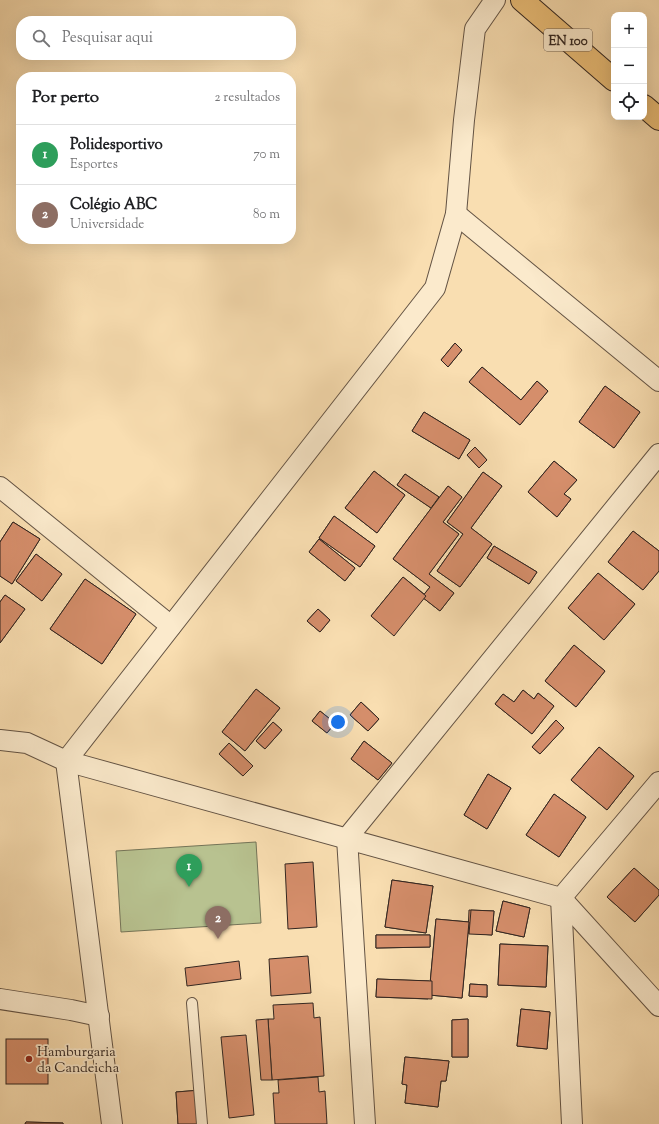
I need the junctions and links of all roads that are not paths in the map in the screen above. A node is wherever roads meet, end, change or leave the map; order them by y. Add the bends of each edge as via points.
1 (495, 0) edge
2 (522, 0) edge
3 (611, 77) edge
4 (647, 109) edge
5 (659, 119) edge
6 (456, 214) junction
7 (659, 381) edge
8 (659, 454) edge
9 (0, 487) edge
10 (170, 626) junction
11 (0, 740) edge
12 (66, 761) junction
13 (659, 782) edge
14 (347, 838) junction
15 (561, 898) junction
16 (0, 1000) edge
17 (192, 1003) dead end
18 (659, 1006) edge
19 (99, 1016) junction
20 (112, 1124) edge
21 (202, 1124) edge
22 (365, 1124) edge
23 (572, 1124) edge

1 - 6 street via 475,29
2 - 3 main road, EN 100
4 - 5 main road
6 - 7 street
6 - 10 street via 435,288
8 - 14 street
9 - 10 street
10 - 12 street
11 - 12 street via 27,743
12 - 14 street
12 - 19 street
13 - 15 street
14 - 15 street
14 - 22 street
15 - 18 street
15 - 23 street
16 - 19 street
17 - 21 lane
19 - 20 street

